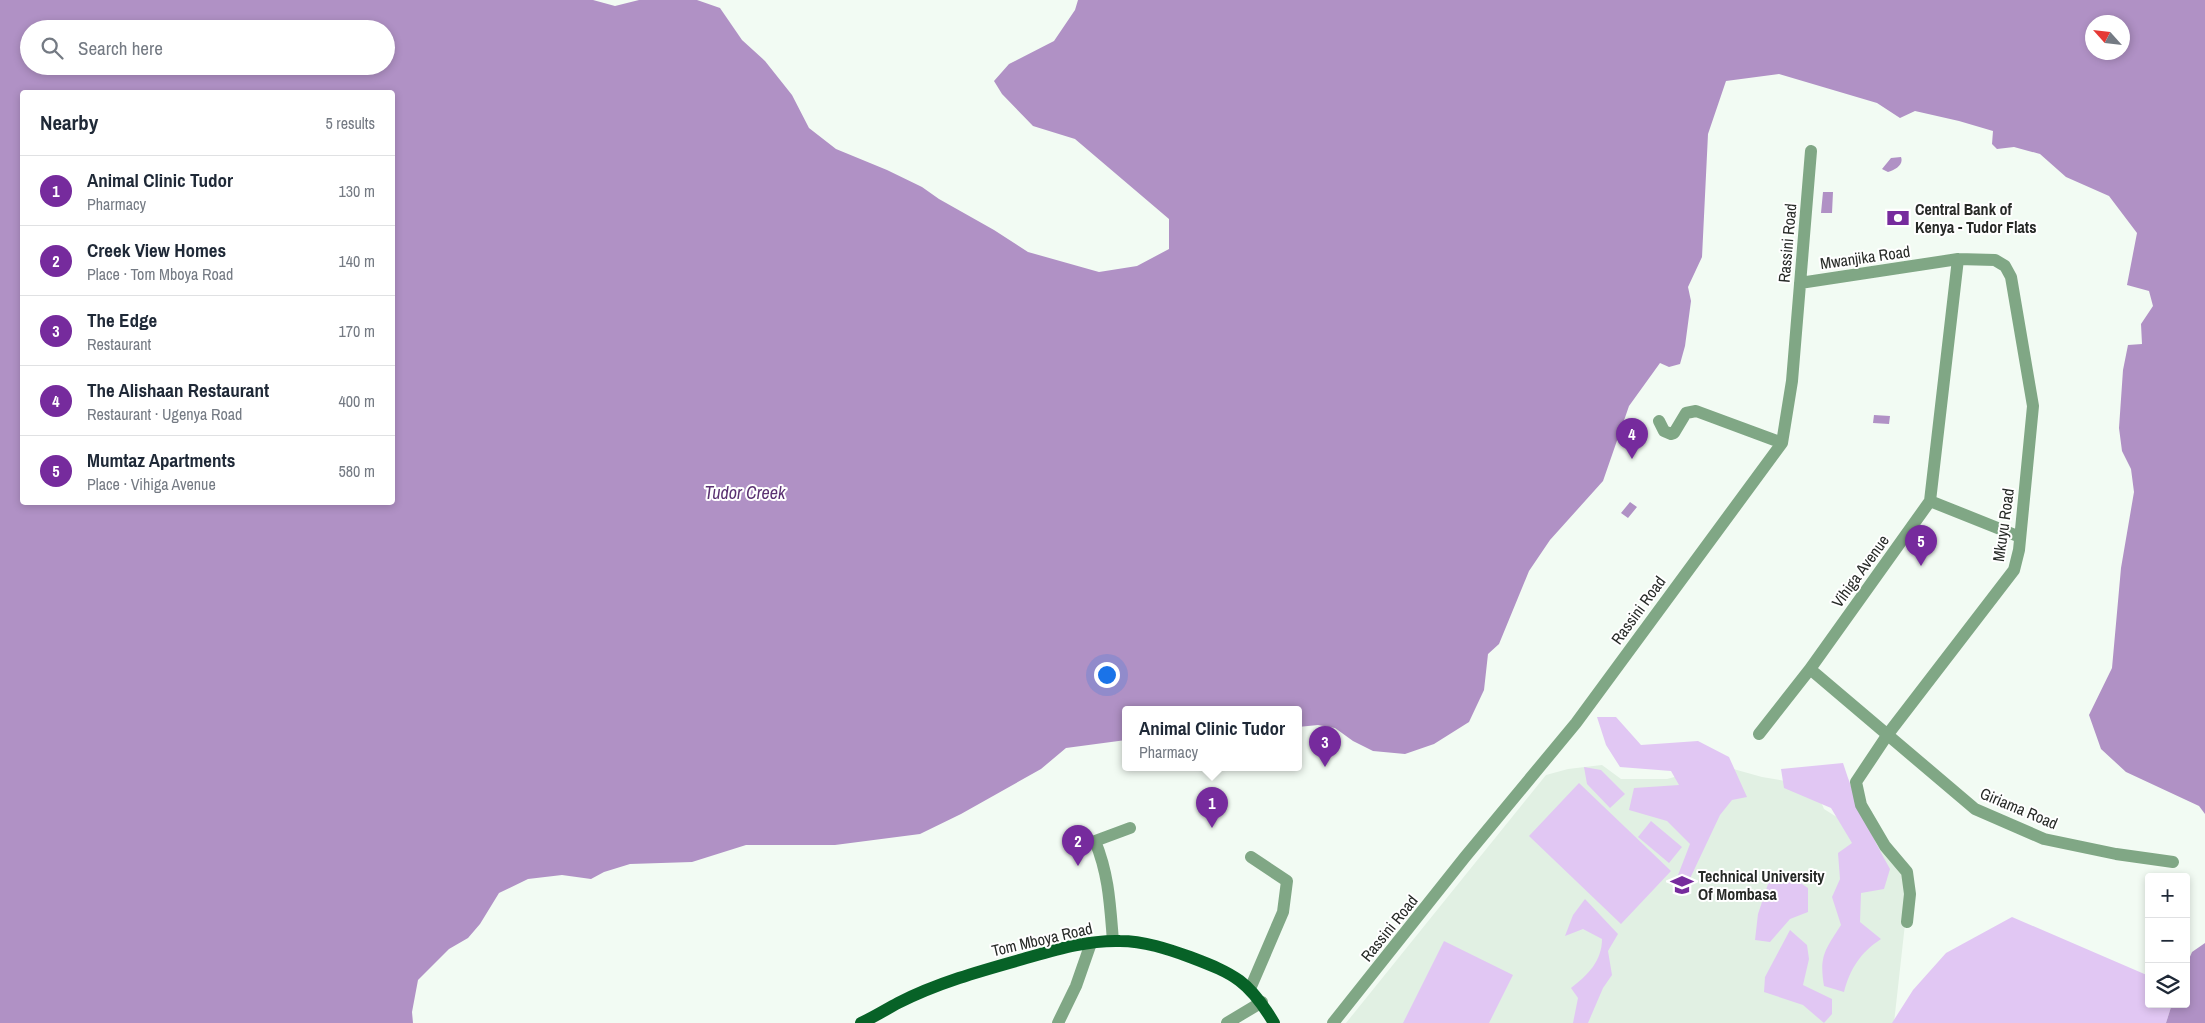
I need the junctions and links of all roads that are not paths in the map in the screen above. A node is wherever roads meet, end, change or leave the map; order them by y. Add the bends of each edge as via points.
1 (1811, 151) dead end
2 (1958, 260) junction
3 (1994, 260) joint
4 (1800, 282) junction
5 (1659, 421) dead end
6 (1782, 443) junction
7 (1930, 501) junction
8 (2020, 537) junction
9 (1810, 669) junction
10 (1759, 734) dead end
11 (1888, 734) junction
12 (1130, 828) dead end
13 (1250, 857) dead end
14 (2173, 862) dead end
15 (1907, 922) dead end
16 (1113, 941) junction
17 (1091, 943) junction
18 (1250, 989) junction
19 (1262, 1002) junction
20 (874, 1020) edge
21 (861, 1023) edge
22 (1058, 1023) edge
23 (1228, 1023) edge
24 (1274, 1023) edge
25 (1333, 1023) edge

1 - 4 street, Rassini Road
2 - 3 street, Mwanjika Road
2 - 4 street, Mwanjika Road
2 - 7 street, Vihiga Avenue
3 - 8 street, Mkuyu Road via 2005,266 2011,276 2033,406
4 - 6 street, Rassini Road via 1792,381
5 - 6 street via 1671,434 1686,413 1696,411
6 - 25 street, Rassini Road via 1576,724
7 - 8 street
7 - 9 street, Vihiga Avenue
8 - 11 street, Mkuyu Road via 2014,570
9 - 10 street, Vihiga Avenue
9 - 11 street, Giriama Road
11 - 14 street, Giriama Road via 1975,809 2044,839
11 - 15 street, Mkuyu Road via 1856,782 1861,805 1885,846 1907,872 1910,894
12 - 16 street via 1095,840 1108,882
13 - 18 street via 1286,881 1283,912
16 - 17 main road, Tom Mboya Road
16 - 18 main road, Tom Mboya Road via 1150,945 1183,955 1224,970
17 - 20 main road, Tom Mboya Road via 992,967 940,985 898,1004
17 - 22 street via 1076,986
18 - 19 main road, Tom Mboya Road
19 - 23 street
19 - 24 main road, Tom Mboya Road
20 - 21 main road, Tom Mboya Road

